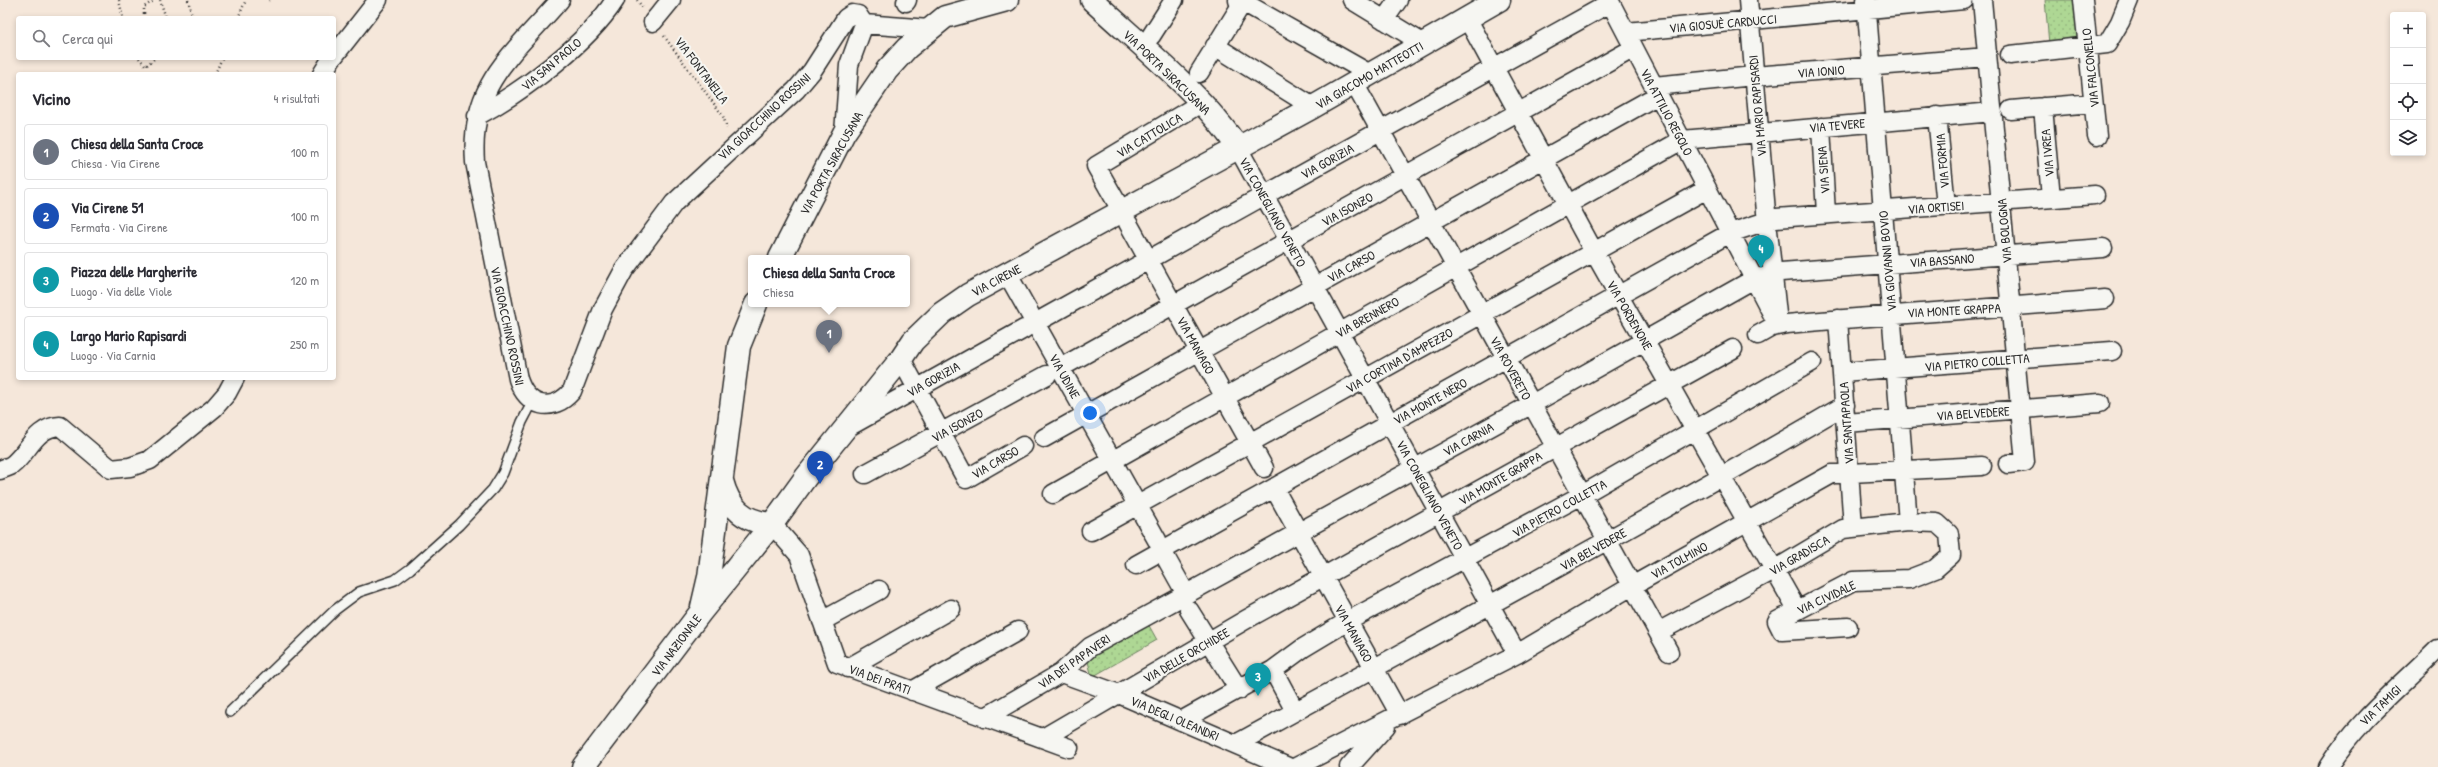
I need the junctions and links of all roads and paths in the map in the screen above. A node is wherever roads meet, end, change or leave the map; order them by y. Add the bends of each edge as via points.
1 (119, 0) edge
2 (155, 0) edge
3 (160, 0) edge
4 (188, 0) edge
5 (246, 0) edge
6 (378, 0) edge
7 (560, 0) edge
8 (615, 0) edge
9 (637, 0) edge
10 (671, 0) edge
11 (1007, 0) edge
12 (1092, 0) edge
13 (1174, 0) edge
14 (1352, 0) edge
15 (1398, 0) edge
16 (1498, 0) edge
17 (1748, 0) edge
18 (1964, 0) edge
19 (1982, 0) edge
20 (2083, 0) edge
21 (2129, 0) edge
22 (1243, 1) edge
23 (1609, 1) edge
24 (1866, 5) edge
25 (123, 16) edge
26 (144, 16) edge
27 (165, 16) edge
28 (192, 16) edge
29 (239, 16) edge
30 (1467, 18) junction
31 (1384, 20) junction
32 (1750, 20) junction
33 (653, 22) junction
34 (864, 24) junction
35 (929, 29) junction
36 (1626, 32) junction
37 (1151, 36) dead end
38 (1424, 44) junction
39 (1215, 46) junction
40 (1634, 48) junction
41 (2088, 48) junction
42 (336, 53) edge
43 (2010, 55) dead end
44 (1988, 57) junction
45 (141, 60) edge
46 (152, 60) edge
47 (221, 60) edge
48 (331, 60) edge
49 (1493, 67) junction
50 (1871, 67) junction
51 (216, 72) edge
52 (323, 72) edge
53 (1199, 73) dead end
54 (1754, 76) junction
55 (1362, 79) junction
56 (1656, 90) junction
57 (1201, 103) junction
58 (2093, 103) junction
59 (1313, 107) junction
60 (2043, 107) junction
61 (2011, 110) dead end
62 (1993, 112) junction
63 (1518, 113) junction
64 (477, 116) junction
65 (1937, 116) junction
66 (1876, 122) junction
67 (1821, 127) junction
68 (728, 130) dead end
69 (1381, 131) junction
70 (1759, 132) junction
71 (844, 133) junction
72 (2097, 136) dead end
73 (1682, 140) junction
74 (1238, 148) junction
75 (1543, 159) junction
76 (1096, 166) joint
77 (1406, 177) junction
78 (1708, 189) junction
79 (1264, 195) junction
80 (2096, 195) dead end
81 (2051, 198) junction
82 (2001, 202) junction
83 (1568, 205) junction
84 (1946, 206) junction
85 (1883, 210) junction
86 (1826, 214) junction
87 (1125, 216) junction
88 (1769, 217) junction
89 (1431, 222) junction
90 (1727, 232) junction
91 (1290, 241) junction
92 (2103, 248) dead end
93 (1594, 252) junction
94 (782, 255) edge
95 (2006, 256) junction
96 (1148, 259) junction
97 (1887, 264) junction
98 (1456, 268) junction
99 (1777, 273) junction
100 (1008, 275) junction
101 (1751, 281) junction
102 (1315, 286) junction
103 (1618, 296) junction
104 (2105, 298) dead end
105 (1174, 305) junction
106 (755, 307) edge
107 (2011, 307) junction
108 (1891, 314) junction
109 (1482, 315) junction
110 (1044, 318) dead end
111 (1838, 319) junction
112 (1778, 325) junction
113 (1024, 329) dead end
114 (1340, 332) junction
115 (1758, 335) dead end
116 (1645, 342) junction
117 (1733, 349) dead end
118 (1199, 351) junction
119 (2112, 351) dead end
120 (2015, 358) junction
121 (901, 359) junction
122 (1506, 359) junction
123 (1812, 362) dead end
124 (1896, 368) junction
125 (1054, 372) junction
126 (1842, 372) junction
127 (1365, 379) junction
128 (234, 380) edge
129 (1669, 384) junction
130 (917, 388) junction
131 (1224, 396) junction
132 (533, 401) junction
133 (2100, 403) dead end
134 (1532, 404) junction
135 (1845, 405) junction
136 (2020, 409) junction
137 (1086, 414) junction
138 (1900, 418) junction
139 (1846, 423) junction
140 (1390, 424) junction
141 (843, 430) junction
142 (1696, 432) junction
143 (942, 434) junction
144 (1044, 438) dead end
145 (1250, 442) junction
146 (1023, 446) dead end
147 (1555, 447) junction
148 (1112, 461) junction
149 (2016, 463) dead end
150 (1982, 466) dead end
151 (1264, 468) dead end
152 (1415, 468) junction
153 (0, 470) edge
154 (1904, 471) junction
155 (865, 474) dead end
156 (1850, 474) junction
157 (806, 477) joint
158 (1722, 477) junction
159 (722, 481) junction
160 (1274, 488) junction
161 (1053, 494) dead end
162 (1582, 495) junction
163 (1137, 505) junction
164 (1440, 512) junction
165 (1747, 522) junction
166 (1908, 522) junction
167 (772, 524) junction
168 (1854, 527) junction
169 (1092, 531) dead end
170 (1299, 532) junction
171 (1950, 534) joint
172 (1607, 541) junction
173 (1160, 546) junction
174 (1465, 560) junction
175 (1136, 565) dead end
176 (1774, 570) junction
177 (1324, 578) junction
178 (1632, 586) junction
179 (879, 590) dead end
180 (1188, 602) junction
181 (1491, 606) junction
182 (951, 609) dead end
183 (1797, 610) junction
184 (700, 613) junction
185 (1247, 620) joint
186 (822, 622) junction
187 (1348, 622) junction
188 (1848, 627) dead end
189 (1018, 631) dead end
190 (1658, 632) junction
191 (1209, 642) junction
192 (2438, 649) edge
193 (1669, 652) dead end
194 (1517, 654) junction
195 (1373, 667) junction
196 (848, 668) junction
197 (1274, 670) junction
198 (1061, 673) junction
199 (1236, 685) junction
200 (912, 691) junction
201 (1119, 694) junction
202 (1295, 711) junction
203 (230, 712) dead end
204 (1397, 717) junction
205 (984, 718) junction
206 (1181, 721) junction
207 (1043, 738) junction
208 (1236, 744) junction
209 (1069, 748) dead end
210 (583, 767) edge
211 (1288, 767) edge
212 (1296, 767) edge
213 (1349, 767) edge
214 (2328, 767) edge

1 - 25 path
2 - 26 path via 144,8
3 - 27 path
4 - 28 path
5 - 29 path
6 - 42 street
7 - 64 street, VIA GIOACCHINO ROSSINI via 498,70 485,92
8 - 64 street, VIA SAN PAOLO via 573,47 501,103
9 - 33 path, VIA FONTANELLA
10 - 33 street
11 - 35 main road, VIA PORTA SIRACUSANA via 945,17
12 - 57 main road, VIA PORTA SIRACUSANA
13 - 37 street
14 - 31 street
15 - 31 street
16 - 30 main road, VIA GIACOMO MATTEOTTI
17 - 32 street, VIA MARIO RAPISARDI
18 - 24 street, VIA GIOSUÈ CARDUCCI
19 - 44 street, VIA BOLOGNA
20 - 41 street, VIA FALCONELLO
21 - 41 street via 2107,44
22 - 39 street
22 - 55 street
23 - 36 street, VIA ATTILIO REGOLO
23 - 49 street, VIA GORIZIA
24 - 32 street, VIA GIOSUÈ CARDUCCI
24 - 50 street, VIA GIOVANNI BOVIO
30 - 38 main road, VIA GIACOMO MATTEOTTI
30 - 49 street, VIA PORDENONE
31 - 38 street
32 - 36 street, VIA GIOSUÈ CARDUCCI
32 - 54 street, VIA MARIO RAPISARDI
33 - 68 path, VIA FONTANELLA via 723,116
34 - 35 street
34 - 71 street via 849,65
34 - 132 street, VIA GIOACCHINO ROSSINI via 858,15 852,14 846,18 816,65 796,90 674,202 624,270 603,309 572,391 564,401 554,404 539,405
35 - 71 main road, VIA PORTA SIRACUSANA via 886,70
36 - 40 street, VIA ATTILIO REGOLO
38 - 55 main road, VIA GIACOMO MATTEOTTI
39 - 53 street
39 - 59 street
40 - 56 street, VIA ATTILIO REGOLO
40 - 63 street, VIA ISONZO
41 - 43 street
41 - 58 street, VIA FALCONELLO
44 - 50 street, VIA IONIO
44 - 62 street, VIA BOLOGNA
45 - 46 path via 146,66
47 - 51 path
48 - 52 street
49 - 63 street, VIA PORDENONE
49 - 69 street, VIA GORIZIA
50 - 54 street, VIA IONIO
50 - 66 street, VIA GIOVANNI BOVIO
54 - 56 street, VIA IONIO
54 - 70 street, VIA MARIO RAPISARDI
55 - 59 main road, VIA GIACOMO MATTEOTTI
55 - 69 street, VIA ROVERETO
56 - 73 street, VIA ATTILIO REGOLO
56 - 75 street, VIA CARSO
57 - 74 main road, VIA PORTA SIRACUSANA via 1225,128
57 - 76 street, VIA CATTOLICA
58 - 60 street
58 - 72 street, VIA FALCONELLO
59 - 74 main road, VIA GIACOMO MATTEOTTI
60 - 61 street
60 - 81 street, VIA IVREA
62 - 65 street, VIA TEVERE
62 - 82 street, VIA BOLOGNA
63 - 75 street, VIA PORDENONE
63 - 77 street, VIA ISONZO
64 - 132 street, VIA GIOACCHINO ROSSINI via 475,162 518,378 522,392
65 - 66 street, VIA TEVERE
65 - 84 street, VIA FORMIA
66 - 67 street, VIA TEVERE
66 - 85 street, VIA GIOVANNI BOVIO
67 - 70 street, VIA TEVERE
67 - 86 street, VIA SIENA
69 - 77 street, VIA ROVERETO
69 - 79 street, VIA GORIZIA
70 - 73 street, VIA TEVERE
70 - 88 street, VIA MARIO RAPISARDI
71 - 94 main road, VIA PORTA SIRACUSANA
73 - 78 street, VIA ATTILIO REGOLO
73 - 83 street, VIA BRENNERO
74 - 79 street, VIA CONEGLIANO VENETO
74 - 87 main road, VIA CIRENE
75 - 83 street, VIA PORDENONE
75 - 89 street, VIA CARSO
76 - 87 street, VIA MANIAGO
77 - 89 street, VIA ROVERETO
77 - 91 street, VIA ISONZO
78 - 90 street, VIA ATTILIO REGOLO
78 - 93 street, VIA CORTINA D'AMPEZZO
79 - 91 street, VIA CONEGLIANO VENETO
79 - 96 street, VIA GORIZIA
80 - 81 street, VIA ORTISEI
81 - 82 street, VIA ORTISEI
82 - 84 street, VIA ORTISEI
82 - 95 street, VIA BOLOGNA
83 - 93 street, VIA PORDENONE
83 - 98 street, VIA BRENNERO
84 - 85 street, VIA ORTISEI
85 - 86 street, VIA ORTISEI
85 - 97 street, VIA GIOVANNI BOVIO
86 - 88 street, VIA ORTISEI
87 - 96 street, VIA MANIAGO
87 - 100 main road, VIA CIRENE
88 - 90 street, VIA ORTISEI
88 - 99 street, VIA MARIO RAPISARDI
89 - 98 street, VIA ROVERETO
89 - 102 street, VIA CARSO
90 - 101 street, VIA ATTILIO REGOLO
90 - 103 street, VIA MONTE NERO
91 - 102 street, VIA CONEGLIANO VENETO
91 - 105 street, VIA ISONZO
92 - 95 street, VIA BASSANO
93 - 103 street, VIA PORDENONE
93 - 109 street, VIA CORTINA D'AMPEZZO
95 - 97 street, VIA BASSANO
95 - 107 street, VIA BOLOGNA
96 - 105 street, VIA MANIAGO
96 - 110 street, VIA GORIZIA
97 - 99 street, VIA BASSANO
97 - 108 street, VIA GIOVANNI BOVIO
98 - 109 street, VIA ROVERETO
98 - 114 street, VIA BRENNERO
99 - 101 street, VIA BASSANO
99 - 112 street, VIA MARIO RAPISARDI
100 - 121 main road, VIA CIRENE via 968,295 942,313 913,341
100 - 125 street, VIA UDINE
101 - 112 street, VIA ATTILIO REGOLO
101 - 116 street, VIA CARNIA
102 - 114 street, VIA CONEGLIANO VENETO
102 - 118 street, VIA CARSO
103 - 116 street, VIA PORDENONE
103 - 122 street, VIA MONTE NERO
104 - 107 street, VIA MONTE GRAPPA
105 - 118 street, VIA MANIAGO
105 - 125 street, VIA ISONZO
106 - 159 main road via 739,346
107 - 108 street, VIA MONTE GRAPPA
107 - 120 street, VIA BOLOGNA
108 - 111 street, VIA MONTE GRAPPA
108 - 124 street, VIA GIOVANNI BOVIO
109 - 122 street, VIA ROVERETO
109 - 127 street, VIA CORTINA D'AMPEZZO
111 - 112 street, VIA MONTE GRAPPA
111 - 126 street, VIA SANTAPAOLA
112 - 115 street, VIA MONTE GRAPPA
113 - 130 street, VIA GORIZIA
114 - 127 street, VIA CONEGLIANO VENETO
114 - 131 street, VIA BRENNERO
116 - 129 street, VIA PORDENONE
116 - 134 street, VIA CARNIA
117 - 129 street, VIA MONTE GRAPPA
118 - 131 street, VIA MANIAGO
118 - 137 street, VIA CARSO
119 - 120 street, VIA PIETRO COLLETTA
120 - 124 street, VIA PIETRO COLLETTA
120 - 136 street, VIA BOLOGNA
121 - 130 street
121 - 141 main road, VIA CIRENE
122 - 134 street, VIA ROVERETO
122 - 140 street, VIA MONTE NERO
123 - 142 street, VIA PIETRO COLLETTA
124 - 126 street, VIA PIETRO COLLETTA
124 - 138 street, VIA GIOVANNI BOVIO
125 - 137 street, VIA UDINE
125 - 143 street, VIA ISONZO
126 - 135 street, VIA SANTAPAOLA
127 - 140 street, VIA CONEGLIANO VENETO
127 - 145 street, VIA CORTINA D'AMPEZZO
128 - 153 street via 214,408 150,460 111,469 60,426 52,426 35,437 12,465
129 - 142 street, VIA PORDENONE
129 - 147 street, VIA MONTE GRAPPA
130 - 141 street, VIA GORIZIA
130 - 143 street
131 - 145 street, VIA MANIAGO
131 - 148 street, VIA BRENNERO
132 - 203 lane via 522,422 503,473 493,489 459,525 395,580 359,592 335,610
133 - 136 street, VIA BELVEDERE
134 - 147 street, VIA ROVERETO
134 - 152 street, VIA CARNIA
135 - 139 street, VIA SANTAPAOLA
135 - 158 street, VIA BELVEDERE
136 - 138 street, VIA BELVEDERE
136 - 149 street, VIA BOLOGNA
137 - 144 street, VIA CARSO
137 - 148 street, VIA UDINE
138 - 139 street, VIA BELVEDERE
138 - 154 street, VIA GIOVANNI BOVIO
139 - 156 street, VIA SANTAPAOLA
140 - 152 street, VIA CONEGLIANO VENETO
140 - 160 street, VIA MONTE NERO
141 - 157 main road, VIA CIRENE
142 - 158 street, VIA PORDENONE
142 - 162 street, VIA PIETRO COLLETTA
143 - 146 street, VIA CARSO via 966,478
143 - 155 street, VIA ISONZO
145 - 151 street, VIA MANIAGO
145 - 163 street, VIA CORTINA D'AMPEZZO
147 - 162 street, VIA ROVERETO
147 - 164 street, VIA MONTE GRAPPA
148 - 161 street, VIA BRENNERO
148 - 163 street, VIA UDINE
150 - 154 street, VIA TOLMINO
152 - 164 street, VIA CONEGLIANO VENETO
152 - 170 street, VIA CARNIA
154 - 156 street, VIA TOLMINO
154 - 166 street, VIA GIOVANNI BOVIO
156 - 165 street, VIA TOLMINO via 1832,474
156 - 168 street, VIA SANTAPAOLA
157 - 167 main road, VIA NAZIONALE
158 - 165 street, VIA PORDENONE
158 - 172 street, VIA BELVEDERE
159 - 167 main road via 733,508 744,517 758,523
159 - 184 main road via 709,577
160 - 170 street, VIA MANIAGO
160 - 173 street, VIA MONTE NERO
162 - 172 street, VIA ROVERETO
162 - 174 street, VIA PIETRO COLLETTA
163 - 169 street, VIA CORTINA D'AMPEZZO
163 - 173 street, VIA UDINE
164 - 174 street, VIA CONEGLIANO VENETO
164 - 177 street, VIA MONTE GRAPPA
165 - 176 street, VIA PORDENONE
165 - 178 street, VIA TOLMINO
166 - 168 street, VIA GRADISCA
166 - 171 street, VIA GRADISCA via 1937,523
167 - 184 main road, VIA NAZIONALE
167 - 186 street, VIA DEI PRATI via 799,555
168 - 176 street, VIA GRADISCA via 1843,529
170 - 177 street, VIA MANIAGO
170 - 180 street, VIA CARNIA
171 - 183 street, VIA CIVIDALE via 1951,555 1935,568 1909,579 1853,581
172 - 178 street, VIA ROVERETO
172 - 181 street, VIA BELVEDERE
173 - 175 street, VIA MONTE NERO
173 - 180 street, VIA UDINE
174 - 181 street, VIA CONEGLIANO VENETO
174 - 187 street, VIA PIETRO COLLETTA
176 - 183 street, VIA PORDENONE
176 - 190 street, VIA GRADISCA
177 - 185 street, VIA MONTE GRAPPA
177 - 187 street, VIA MANIAGO
178 - 190 street, VIA ROVERETO
178 - 194 street, VIA TOLMINO
179 - 186 street
180 - 191 street, VIA UDINE
180 - 198 street, VIA DEI PAPAVERI via 1090,646
181 - 194 street, VIA CONEGLIANO VENETO
181 - 195 street, VIA BELVEDERE
182 - 196 street
183 - 188 street, VIA CIVIDALE via 1777,622 1782,632
184 - 210 main road, VIA NAZIONALE
185 - 191 street, VIA DELLE ORCHIDEE
186 - 196 street, VIA DEI PRATI via 837,663
187 - 195 street, VIA MANIAGO
187 - 197 street, VIA PIETRO COLLETTA via 1303,648
189 - 200 street
190 - 193 street, VIA ROVERETO
191 - 199 street, VIA UDINE
191 - 201 street, VIA DELLE ORCHIDEE
192 - 214 street, VIA TAMIGI via 2362,722
194 - 204 street, VIA TOLMINO
195 - 202 street, VIA BELVEDERE
195 - 204 street, VIA MANIAGO
196 - 200 street, VIA DEI PRATI
197 - 199 street, VIA PIETRO COLLETTA
197 - 202 street
198 - 201 street, VIA DEGLI OLEANDRI
198 - 205 street, VIA DEI PAPAVERI
199 - 206 street, VIA PIETRO COLLETTA
200 - 205 street, VIA DEI PRATI
201 - 206 street, VIA DEGLI OLEANDRI
201 - 207 street, VIA DELLE ORCHIDEE
202 - 208 street, VIA BELVEDERE
204 - 212 street
204 - 213 street
205 - 207 street, VIA DEI PRATI
206 - 208 street, VIA DEGLI OLEANDRI
207 - 209 street, VIA DEI PRATI
208 - 211 street, VIA DEGLI OLEANDRI

